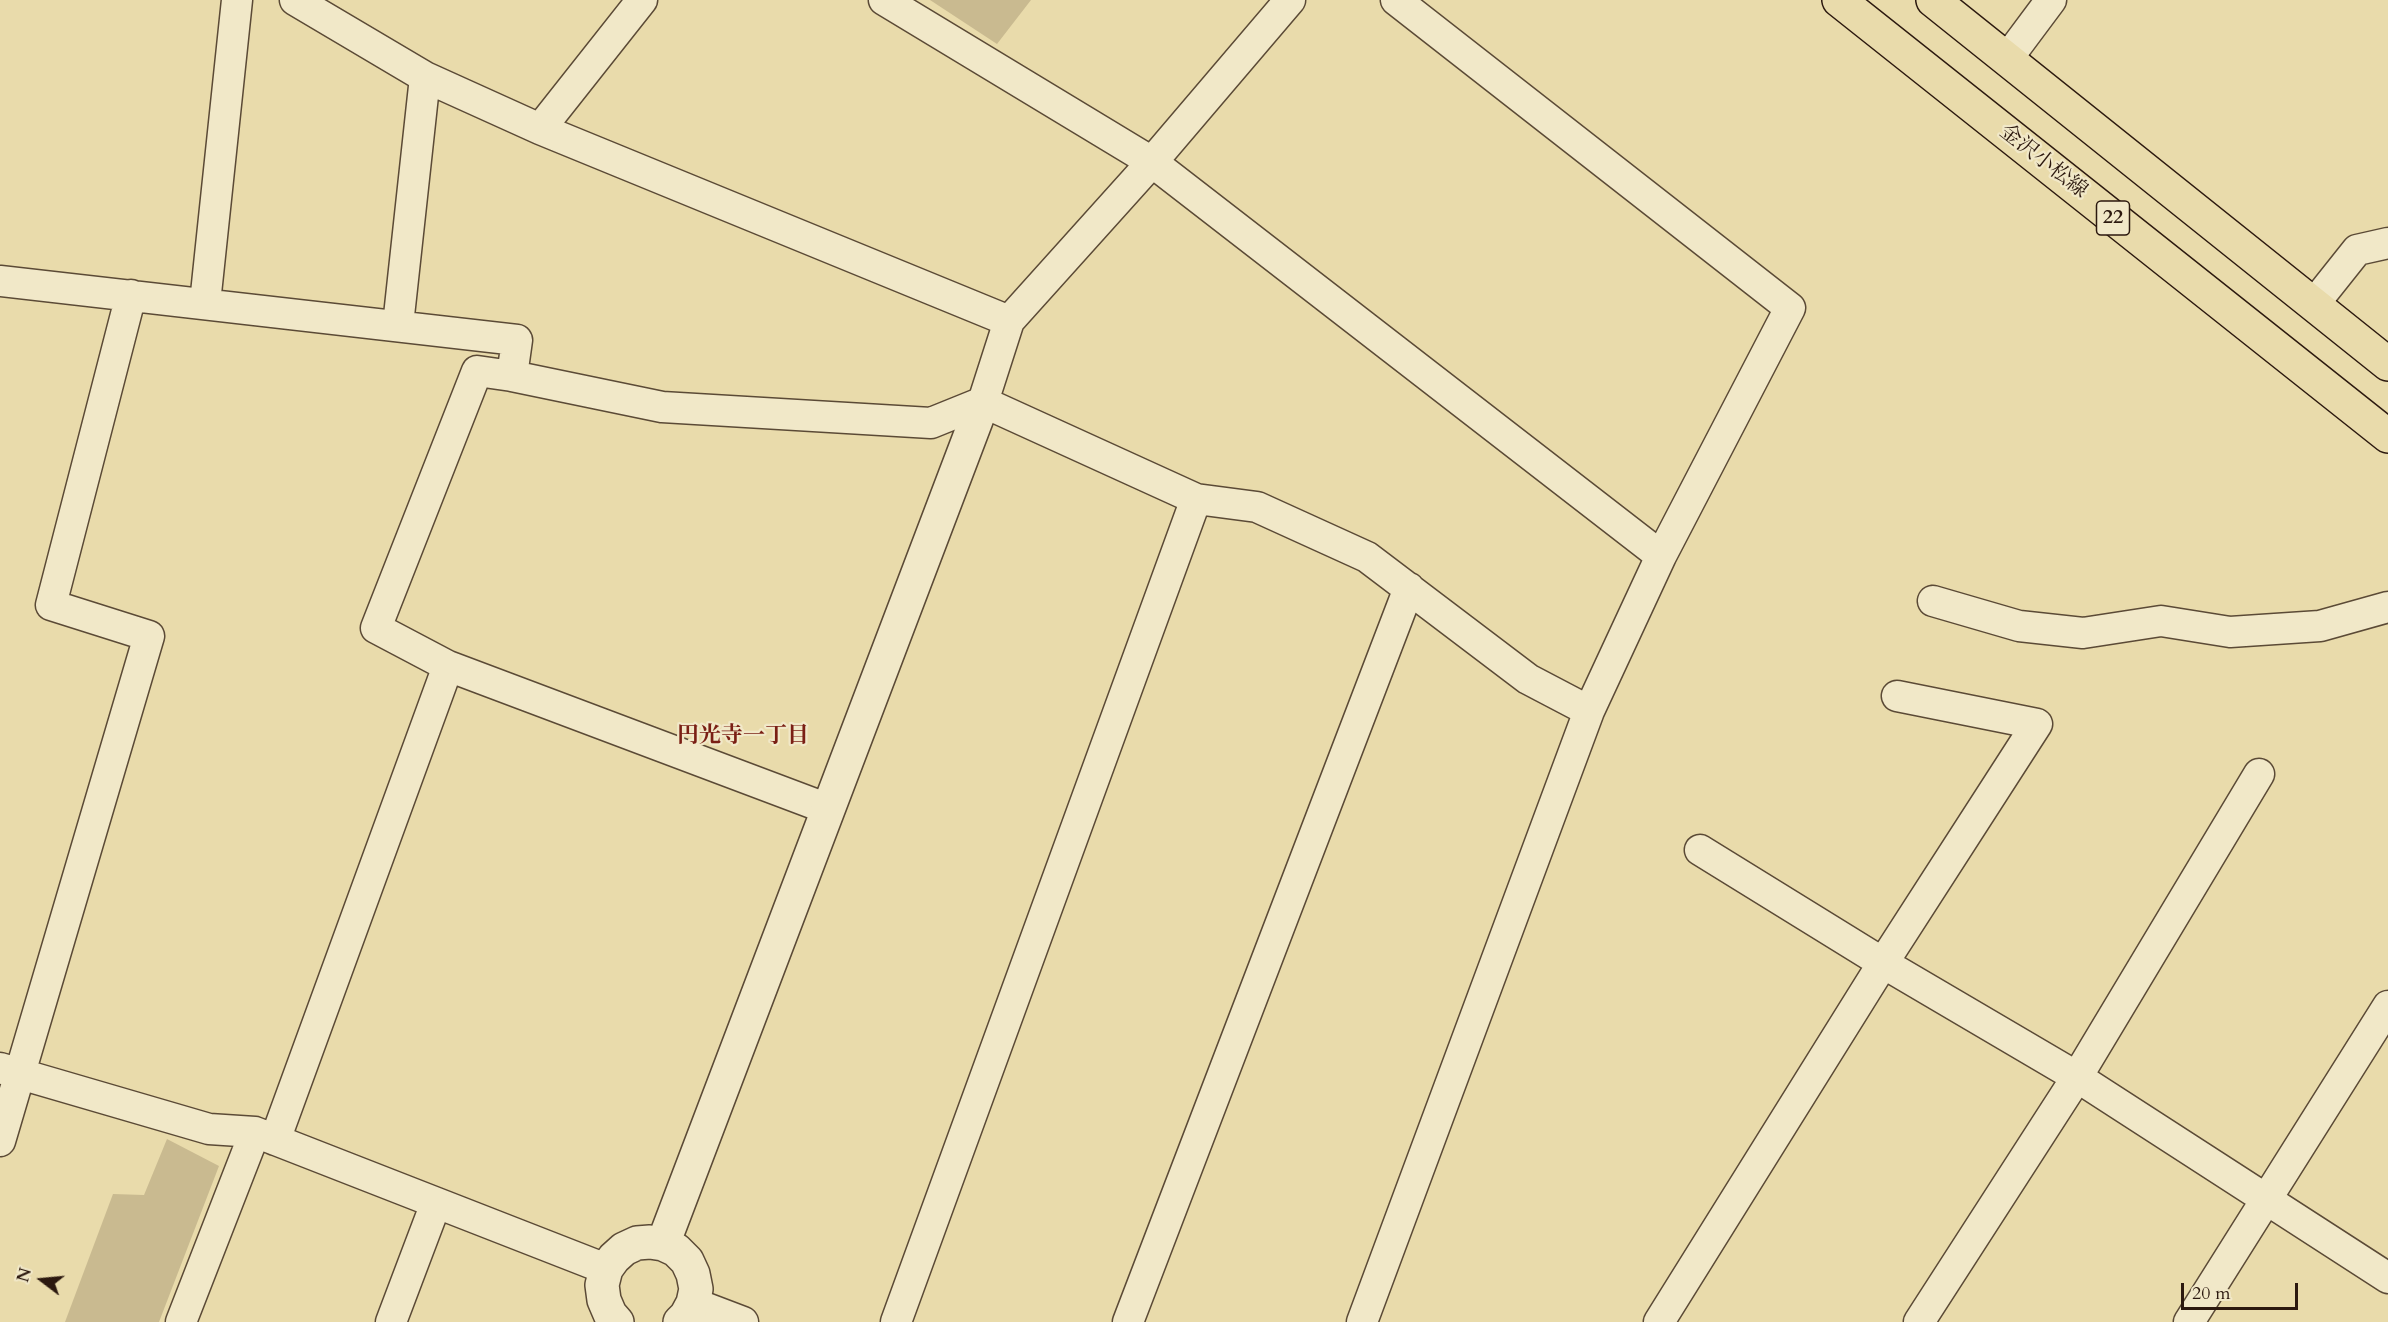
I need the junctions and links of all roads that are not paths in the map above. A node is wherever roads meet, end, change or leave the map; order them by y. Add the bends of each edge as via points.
1 (237, 0) edge
2 (295, 0) edge
3 (642, 0) edge
4 (884, 0) edge
5 (1290, 0) edge
6 (1396, 0) edge
7 (1839, 0) edge
8 (1933, 0) edge
9 (2051, 0) edge
10 (2007, 59) junction
11 (425, 77) junction
12 (540, 129) junction
13 (1152, 162) junction
14 (2388, 243) edge
15 (0, 281) edge
16 (131, 295) junction
17 (205, 303) junction
18 (2314, 304) junction
19 (1010, 321) junction
20 (398, 326) junction
21 (2388, 364) edge
22 (512, 376) junction
23 (983, 402) junction
24 (2388, 436) edge
25 (1196, 499) junction
26 (1661, 556) junction
27 (1409, 588) junction
28 (1933, 601) dead end
29 (2388, 607) edge
30 (448, 666) junction
31 (1897, 696) dead end
32 (1589, 711) junction
33 (2259, 774) dead end
34 (828, 809) junction
35 (1700, 850) dead end
36 (1883, 963) junction
37 (2388, 1006) edge
38 (10, 1071) edge
39 (2077, 1077) junction
40 (265, 1136) junction
41 (0, 1141) edge
42 (2266, 1200) junction
43 (436, 1203) junction
44 (663, 1244) junction
45 (606, 1269) junction
46 (2388, 1278) edge
47 (686, 1313) edge
48 (181, 1322) edge
49 (392, 1322) edge
50 (618, 1322) edge
51 (743, 1322) edge
52 (896, 1322) edge
53 (1128, 1322) edge
54 (1362, 1322) edge
55 (1659, 1322) edge
56 (1919, 1322) edge
57 (2189, 1322) edge

1 - 17 street
2 - 11 street
3 - 12 street
4 - 13 street
5 - 13 street
6 - 26 street via 1790,308
7 - 24 main road, 金沢小松線 / 22
8 - 10 main road
9 - 10 street
10 - 18 main road
11 - 12 street
11 - 20 street
12 - 19 street
13 - 19 street
13 - 26 street
14 - 18 street via 2357,250
15 - 16 street
16 - 17 street
16 - 38 street via 51,605 149,636
17 - 20 street
18 - 21 main road
19 - 23 street
20 - 22 street via 517,340
22 - 23 street via 662,407 931,423
22 - 30 street via 477,372 376,628
23 - 25 street
23 - 34 street
25 - 27 street via 1257,507 1367,557
25 - 52 street
26 - 32 street
27 - 32 street via 1528,679
27 - 53 street
28 - 29 street via 2019,626 2083,633 2161,621 2230,632 2320,626
30 - 34 street
30 - 40 street
31 - 36 street via 2037,724
32 - 54 street
33 - 39 street
34 - 44 street
35 - 36 street
36 - 39 street
36 - 55 street
37 - 42 street
38 - 40 street via 209,1129
38 - 41 street
39 - 42 street
39 - 56 street
40 - 43 street
40 - 48 street
42 - 46 street
42 - 57 street
43 - 45 street
43 - 49 street
44 - 45 street via 637,1243 624,1249
44 - 47 street via 676,1250 693,1274 696,1288
45 - 50 street via 604,1300
47 - 51 street

